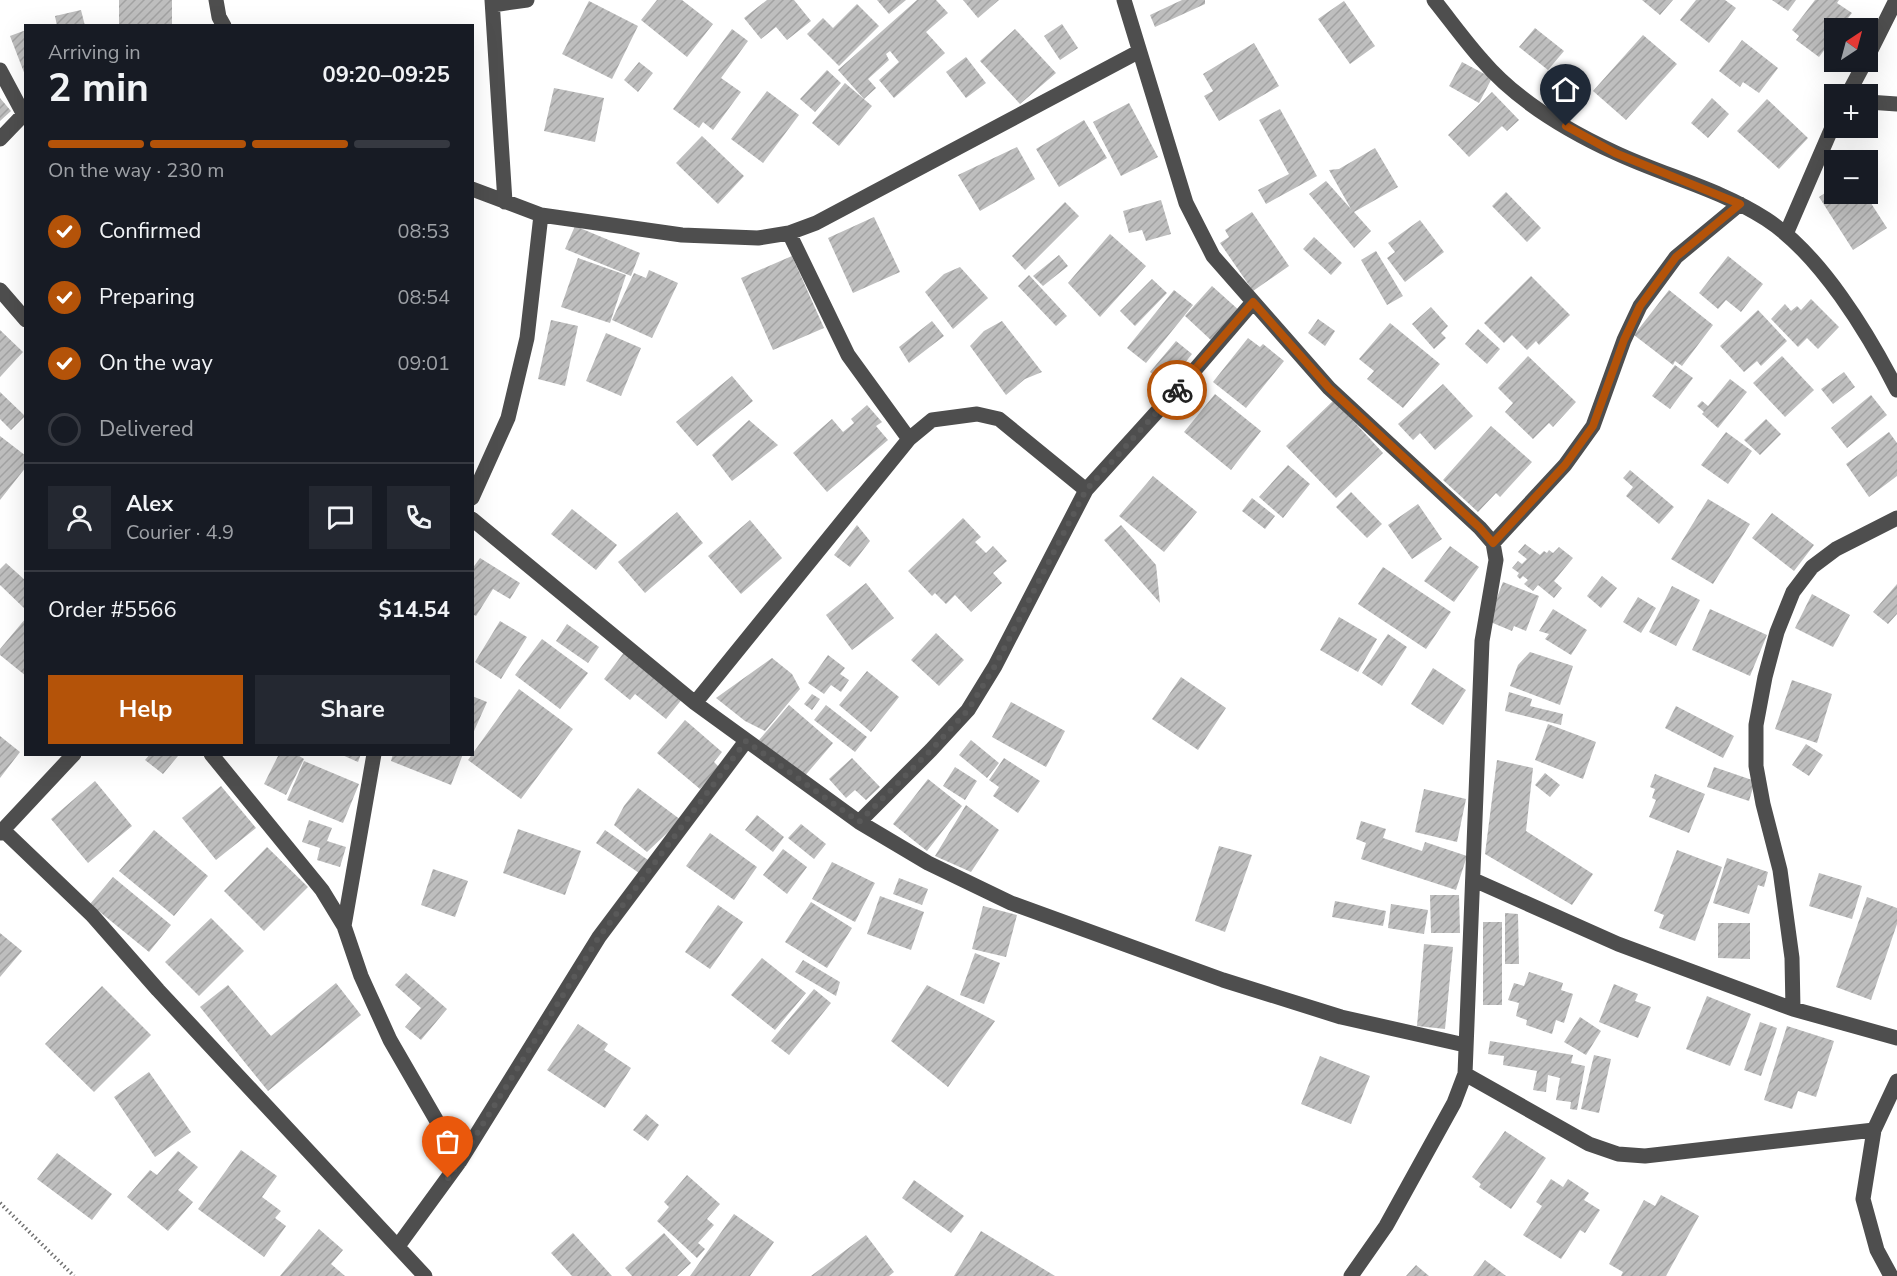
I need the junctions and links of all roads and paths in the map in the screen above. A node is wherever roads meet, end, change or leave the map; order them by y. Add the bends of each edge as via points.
1 (216, 0) edge
2 (527, 0) edge
3 (1124, 0) edge
4 (1434, 0) edge
5 (1896, 0) edge
6 (492, 2) edge
7 (223, 24) edge
8 (1878, 36) edge
9 (1138, 52) junction
10 (0, 70) edge
11 (1878, 103) edge
12 (1897, 104) edge
13 (24, 112) edge
14 (1828, 138) edge
15 (0, 139) edge
16 (474, 190) edge
17 (505, 202) junction
18 (1740, 204) junction
19 (541, 215) junction
20 (789, 233) junction
21 (1786, 234) junction
22 (0, 291) edge
23 (1253, 302) junction
24 (24, 318) edge
25 (1897, 390) edge
26 (909, 439) junction
27 (1086, 490) junction
28 (474, 494) edge
29 (1897, 518) edge
30 (474, 521) edge
31 (1493, 543) junction
32 (695, 703) junction
33 (746, 741) junction
34 (72, 756) edge
35 (213, 756) edge
36 (374, 756) edge
37 (859, 822) junction
38 (1, 831) edge
39 (1474, 880) junction
40 (344, 926) junction
41 (1793, 1009) junction
42 (1897, 1038) edge
43 (1466, 1045) junction
44 (1464, 1074) junction
45 (1897, 1081) edge
46 (1874, 1130) junction
47 (460, 1161) junction
48 (0, 1203) edge
49 (398, 1246) junction
50 (74, 1276) edge
51 (425, 1276) edge
52 (1350, 1276) edge
53 (1891, 1276) edge

1 - 7 street
2 - 6 street
3 - 9 street
4 - 18 street via 1483,62 1550,117 1615,153
5 - 8 street
6 - 17 street
9 - 20 street via 816,224
9 - 23 street via 1186,203 1213,256
10 - 13 street
11 - 12 street
13 - 15 street
14 - 21 street
16 - 17 street
17 - 19 street
18 - 21 street
18 - 31 street via 1676,257 1640,306 1593,426 1565,465
19 - 20 street via 682,235 758,238
19 - 28 street via 527,338 508,418
20 - 26 street via 848,355
21 - 25 street via 1831,280
22 - 24 street
23 - 27 street
23 - 31 street via 1329,388
26 - 27 street via 932,420 977,414 999,419
26 - 32 street
27 - 37 street via 968,710
29 - 41 street via 1836,549 1812,567 1793,592 1765,677 1756,725 1756,766 1780,870 1792,958
30 - 32 street
31 - 39 street via 1496,560 1482,641
32 - 33 street
33 - 37 street
33 - 47 street via 599,937
34 - 38 street
35 - 40 street via 322,890
36 - 40 street
37 - 43 street via 928,863 1011,903 1223,980 1341,1017
38 - 49 street via 92,915
39 - 41 street via 1618,944
39 - 43 street
40 - 47 street via 390,1041
41 - 42 street
43 - 44 street
44 - 46 street via 1589,1144 1618,1154 1655,1155
44 - 52 street via 1454,1103 1386,1226
45 - 46 street
46 - 53 street via 1863,1199 1877,1250
47 - 49 street
48 - 50 path
49 - 51 street

